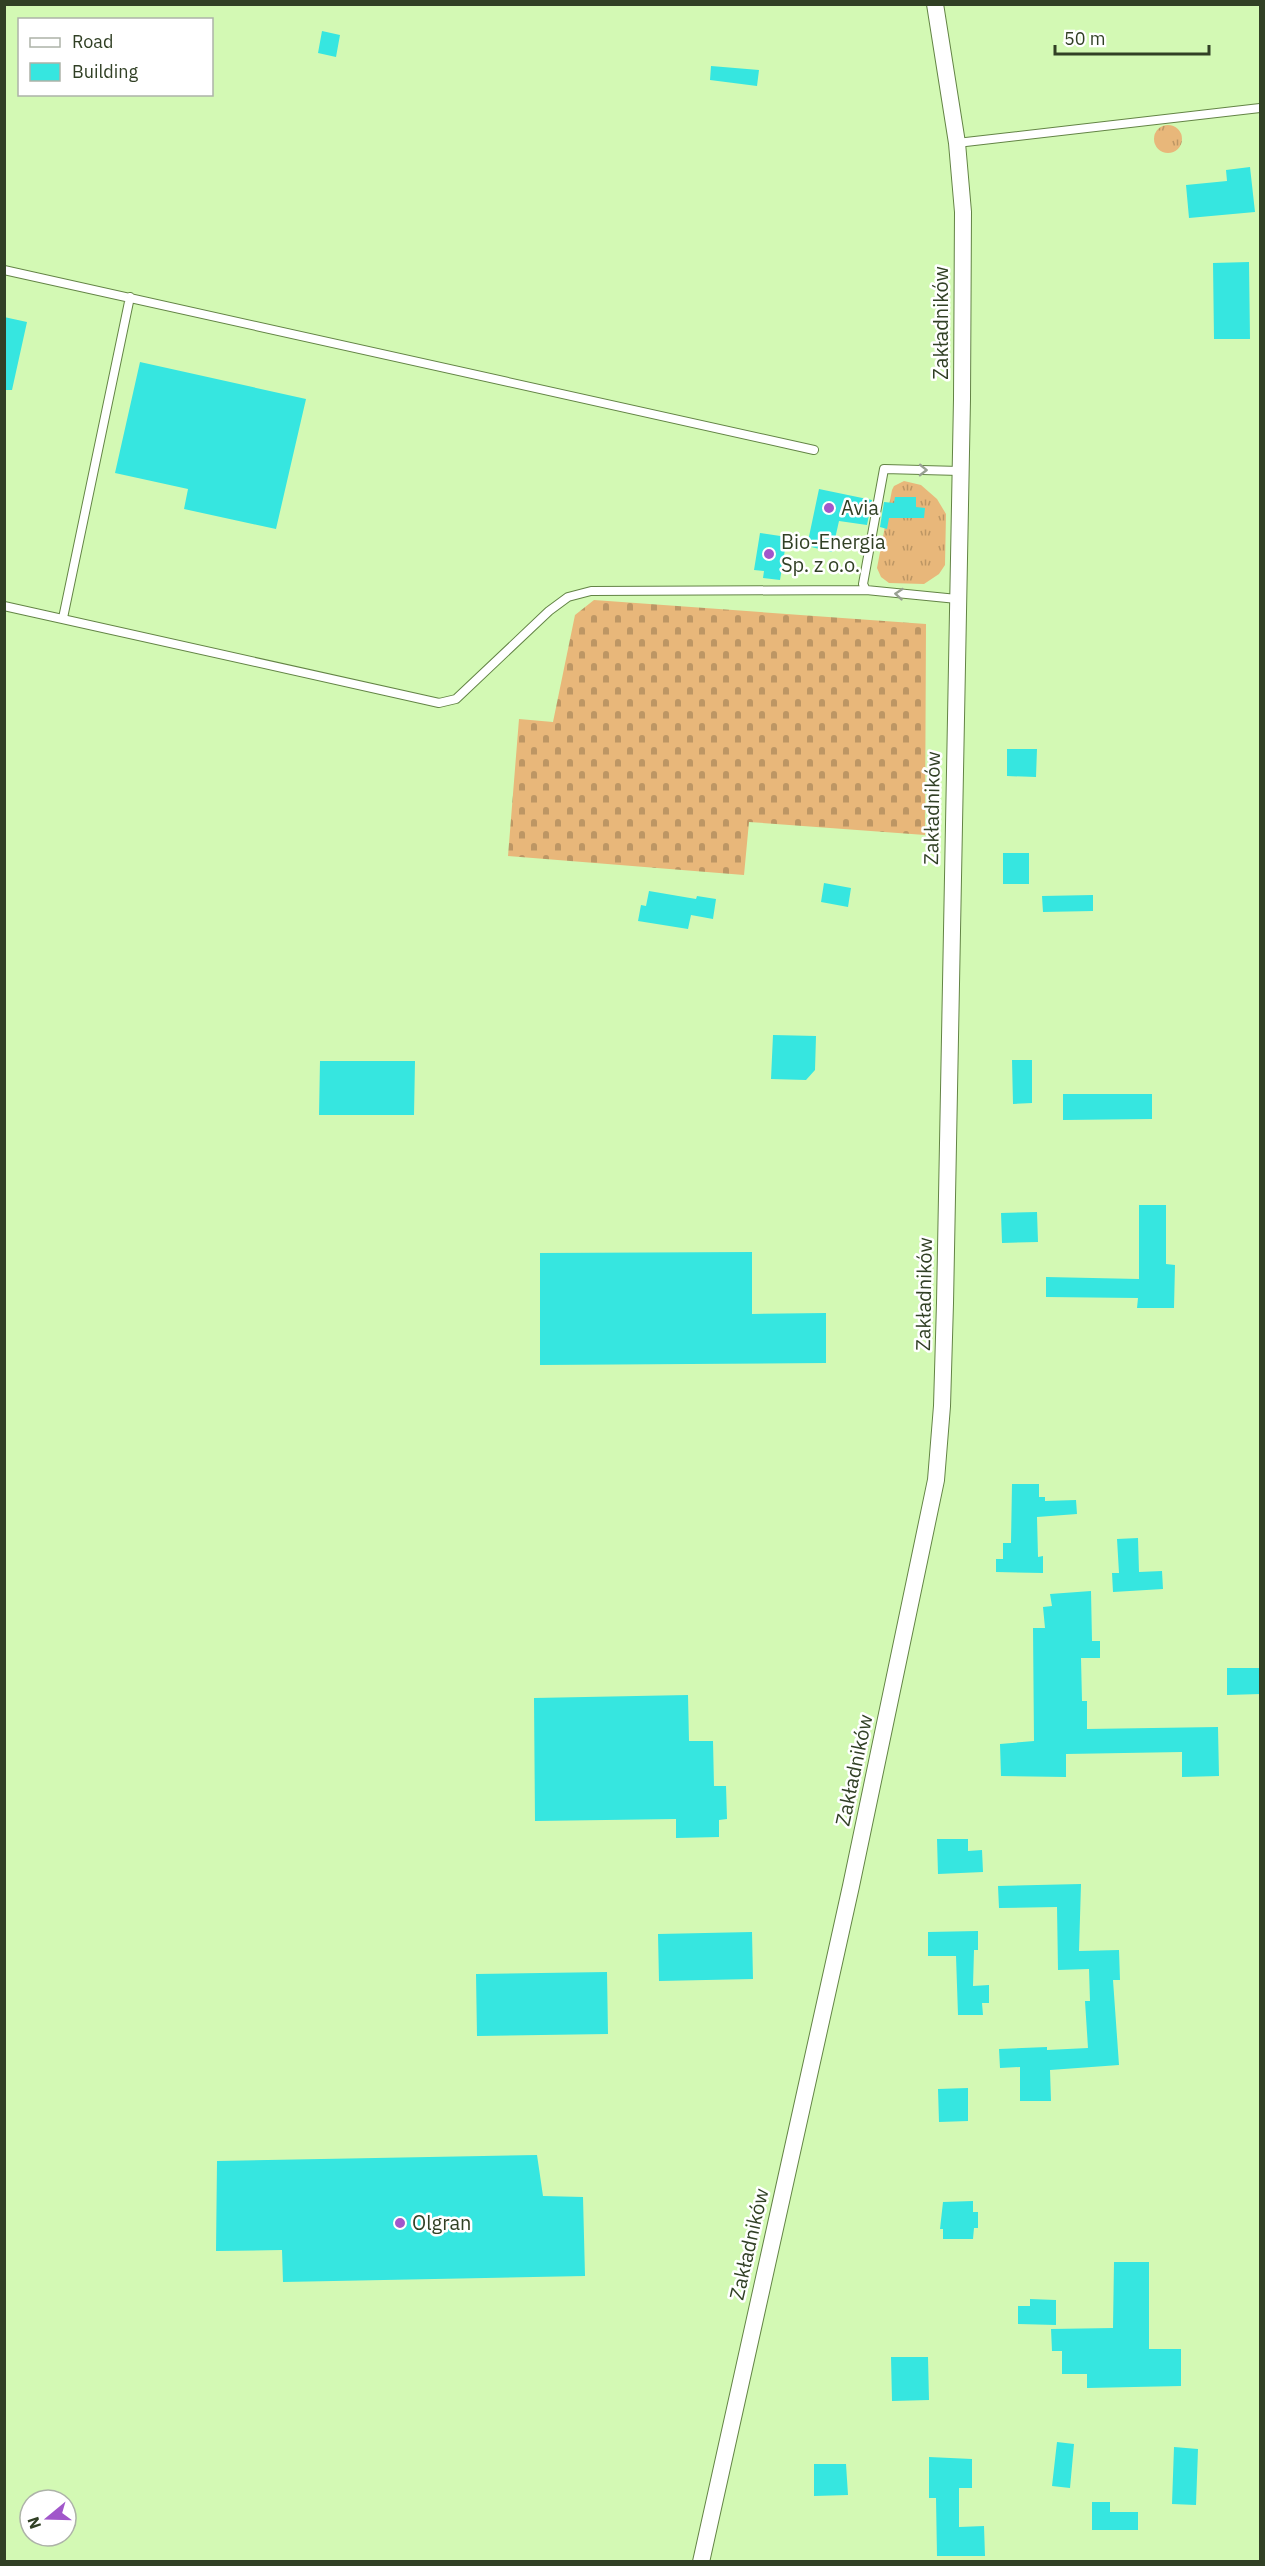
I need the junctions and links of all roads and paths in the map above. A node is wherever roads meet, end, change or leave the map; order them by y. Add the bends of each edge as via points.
1 (934, 4) edge
2 (1260, 108) edge
3 (957, 143) junction
4 (4, 270) edge
5 (130, 297) junction
6 (814, 450) dead end
7 (960, 471) junction
8 (866, 591) junction
9 (957, 599) junction
10 (4, 606) edge
11 (63, 618) junction
12 (701, 2562) edge

1 - 3 street, Zakładników
2 - 3 lane
3 - 7 street, Zakładników via 963,212
4 - 5 lane
5 - 6 lane
5 - 11 lane
8 -> 7 lane via 863,584 884,469
7 - 9 street, Zakładników
9 -> 8 lane
8 - 11 lane via 591,591 568,597 456,699 439,703
9 - 12 street, Zakładników via 945,1292 936,1480 851,1886
10 - 11 lane

